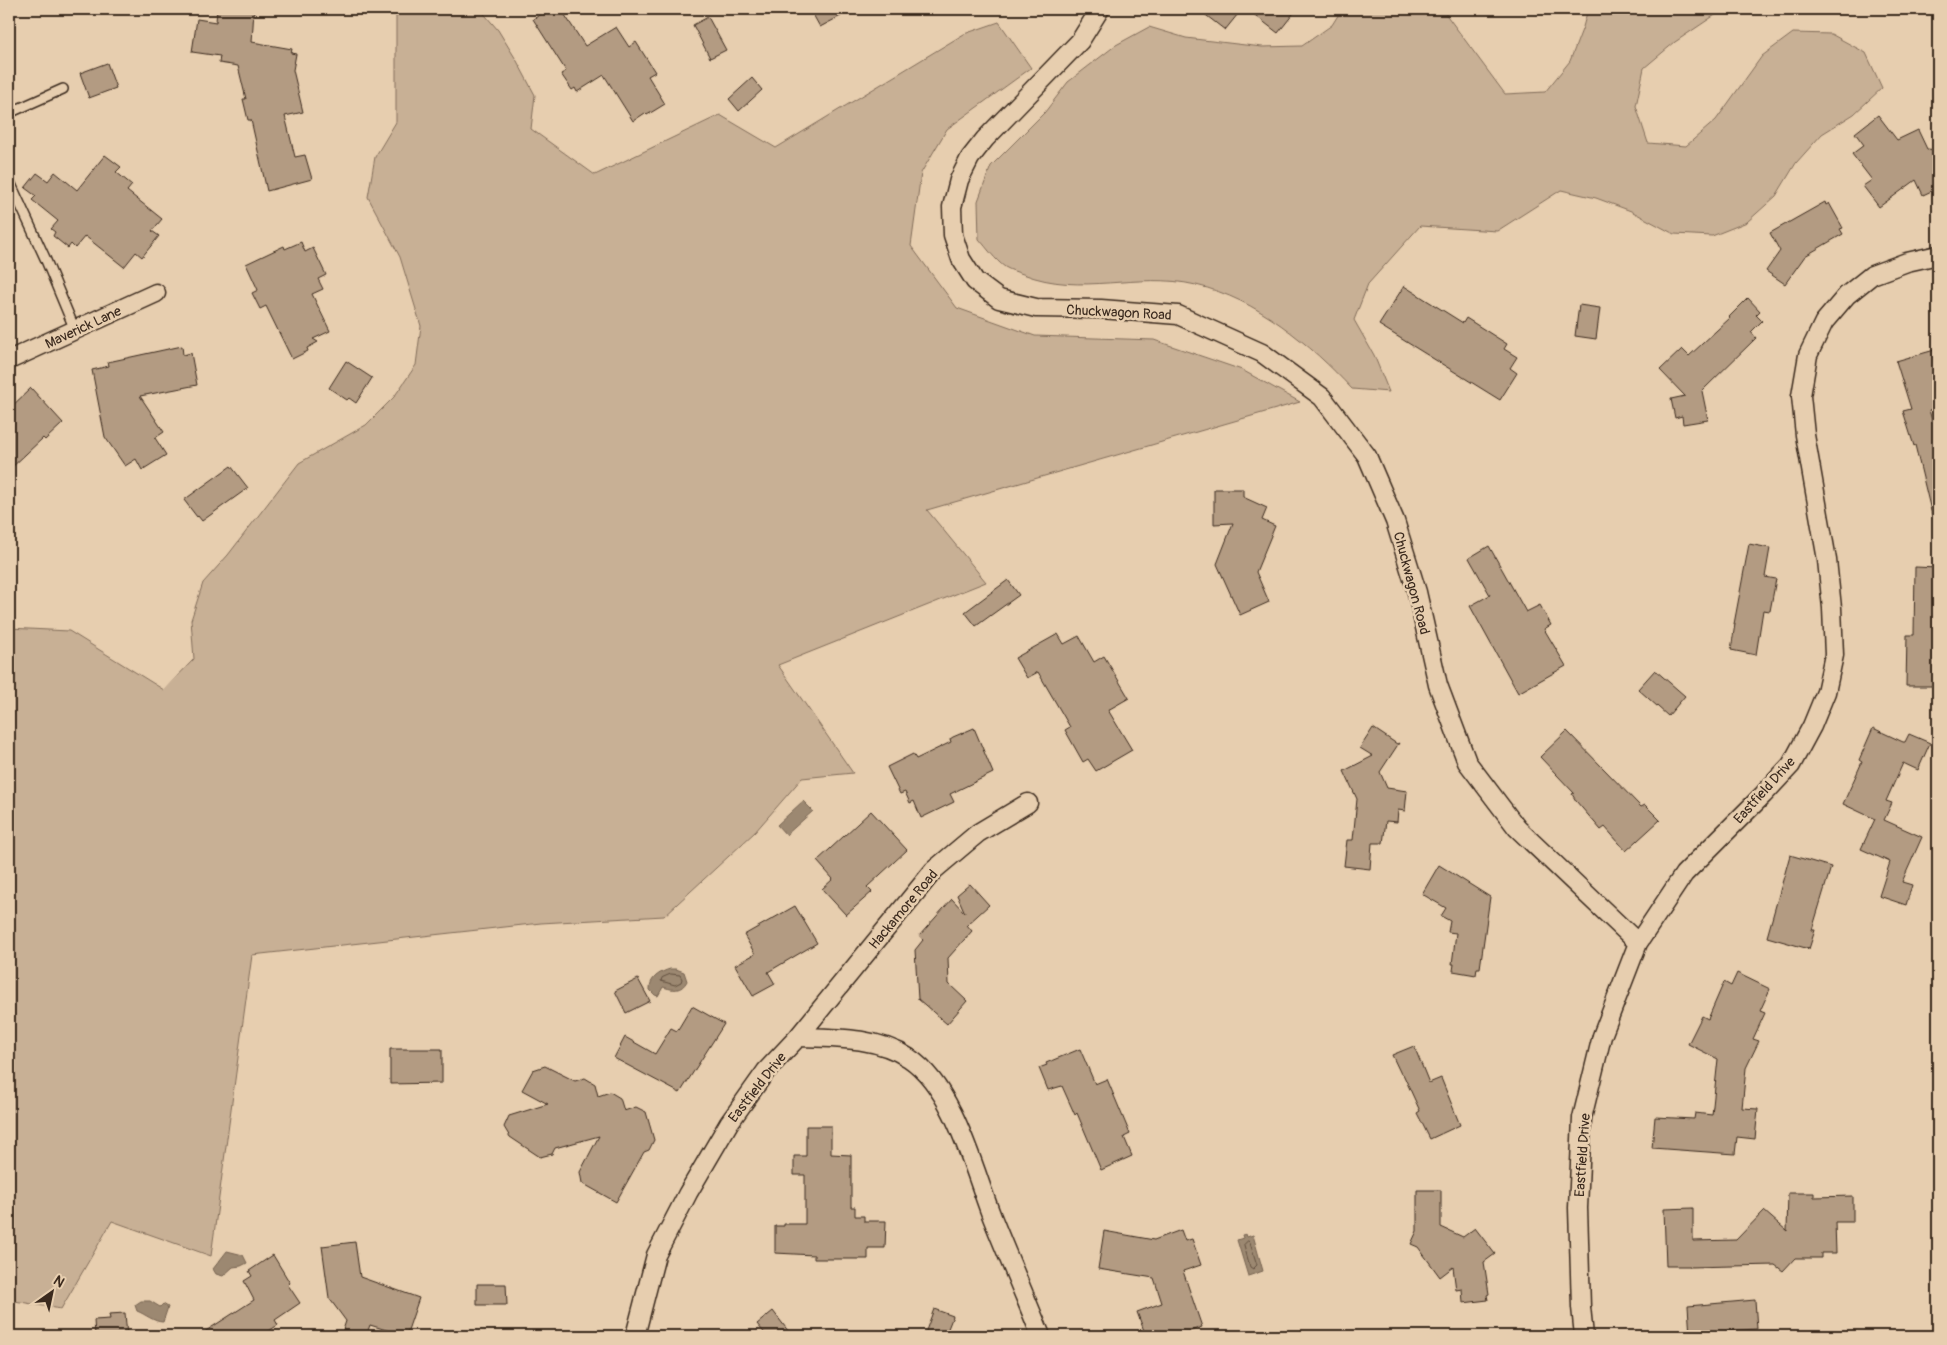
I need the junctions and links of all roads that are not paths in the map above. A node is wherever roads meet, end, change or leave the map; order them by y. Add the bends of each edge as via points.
1 (1100, 9) edge
2 (63, 89) dead end
3 (9, 113) edge
4 (9, 180) edge
5 (1938, 255) edge
6 (156, 293) dead end
7 (76, 330) junction
8 (9, 360) edge
9 (1028, 803) dead end
10 (1638, 944) junction
11 (798, 1037) junction
12 (635, 1336) edge
13 (1041, 1336) edge
14 (1584, 1336) edge

1 - 10 street, Chuckwagon Road via 1080,41 970,158 952,207 953,235 961,259 975,281 999,299 1036,308 1178,315 1262,353 1322,397 1367,456 1395,521 1417,592 1438,685 1468,762 1517,828
2 - 3 lane
4 - 7 lane
5 - 10 street, Eastfield Drive via 1872,275 1847,295 1824,322 1808,355 1801,396 1832,608 1834,655 1826,692 1791,765 1684,874
6 - 7 street, Maverick Lane
7 - 8 street, Maverick Lane
9 - 11 street, Hackamore Road via 978,833 934,870
10 - 14 street, Eastfield Drive via 1602,1036 1582,1118 1578,1208
11 - 12 street, Eastfield Drive via 766,1071 728,1123 688,1193 656,1255
11 - 13 street via 847,1039 884,1046 909,1058 930,1078 955,1116

